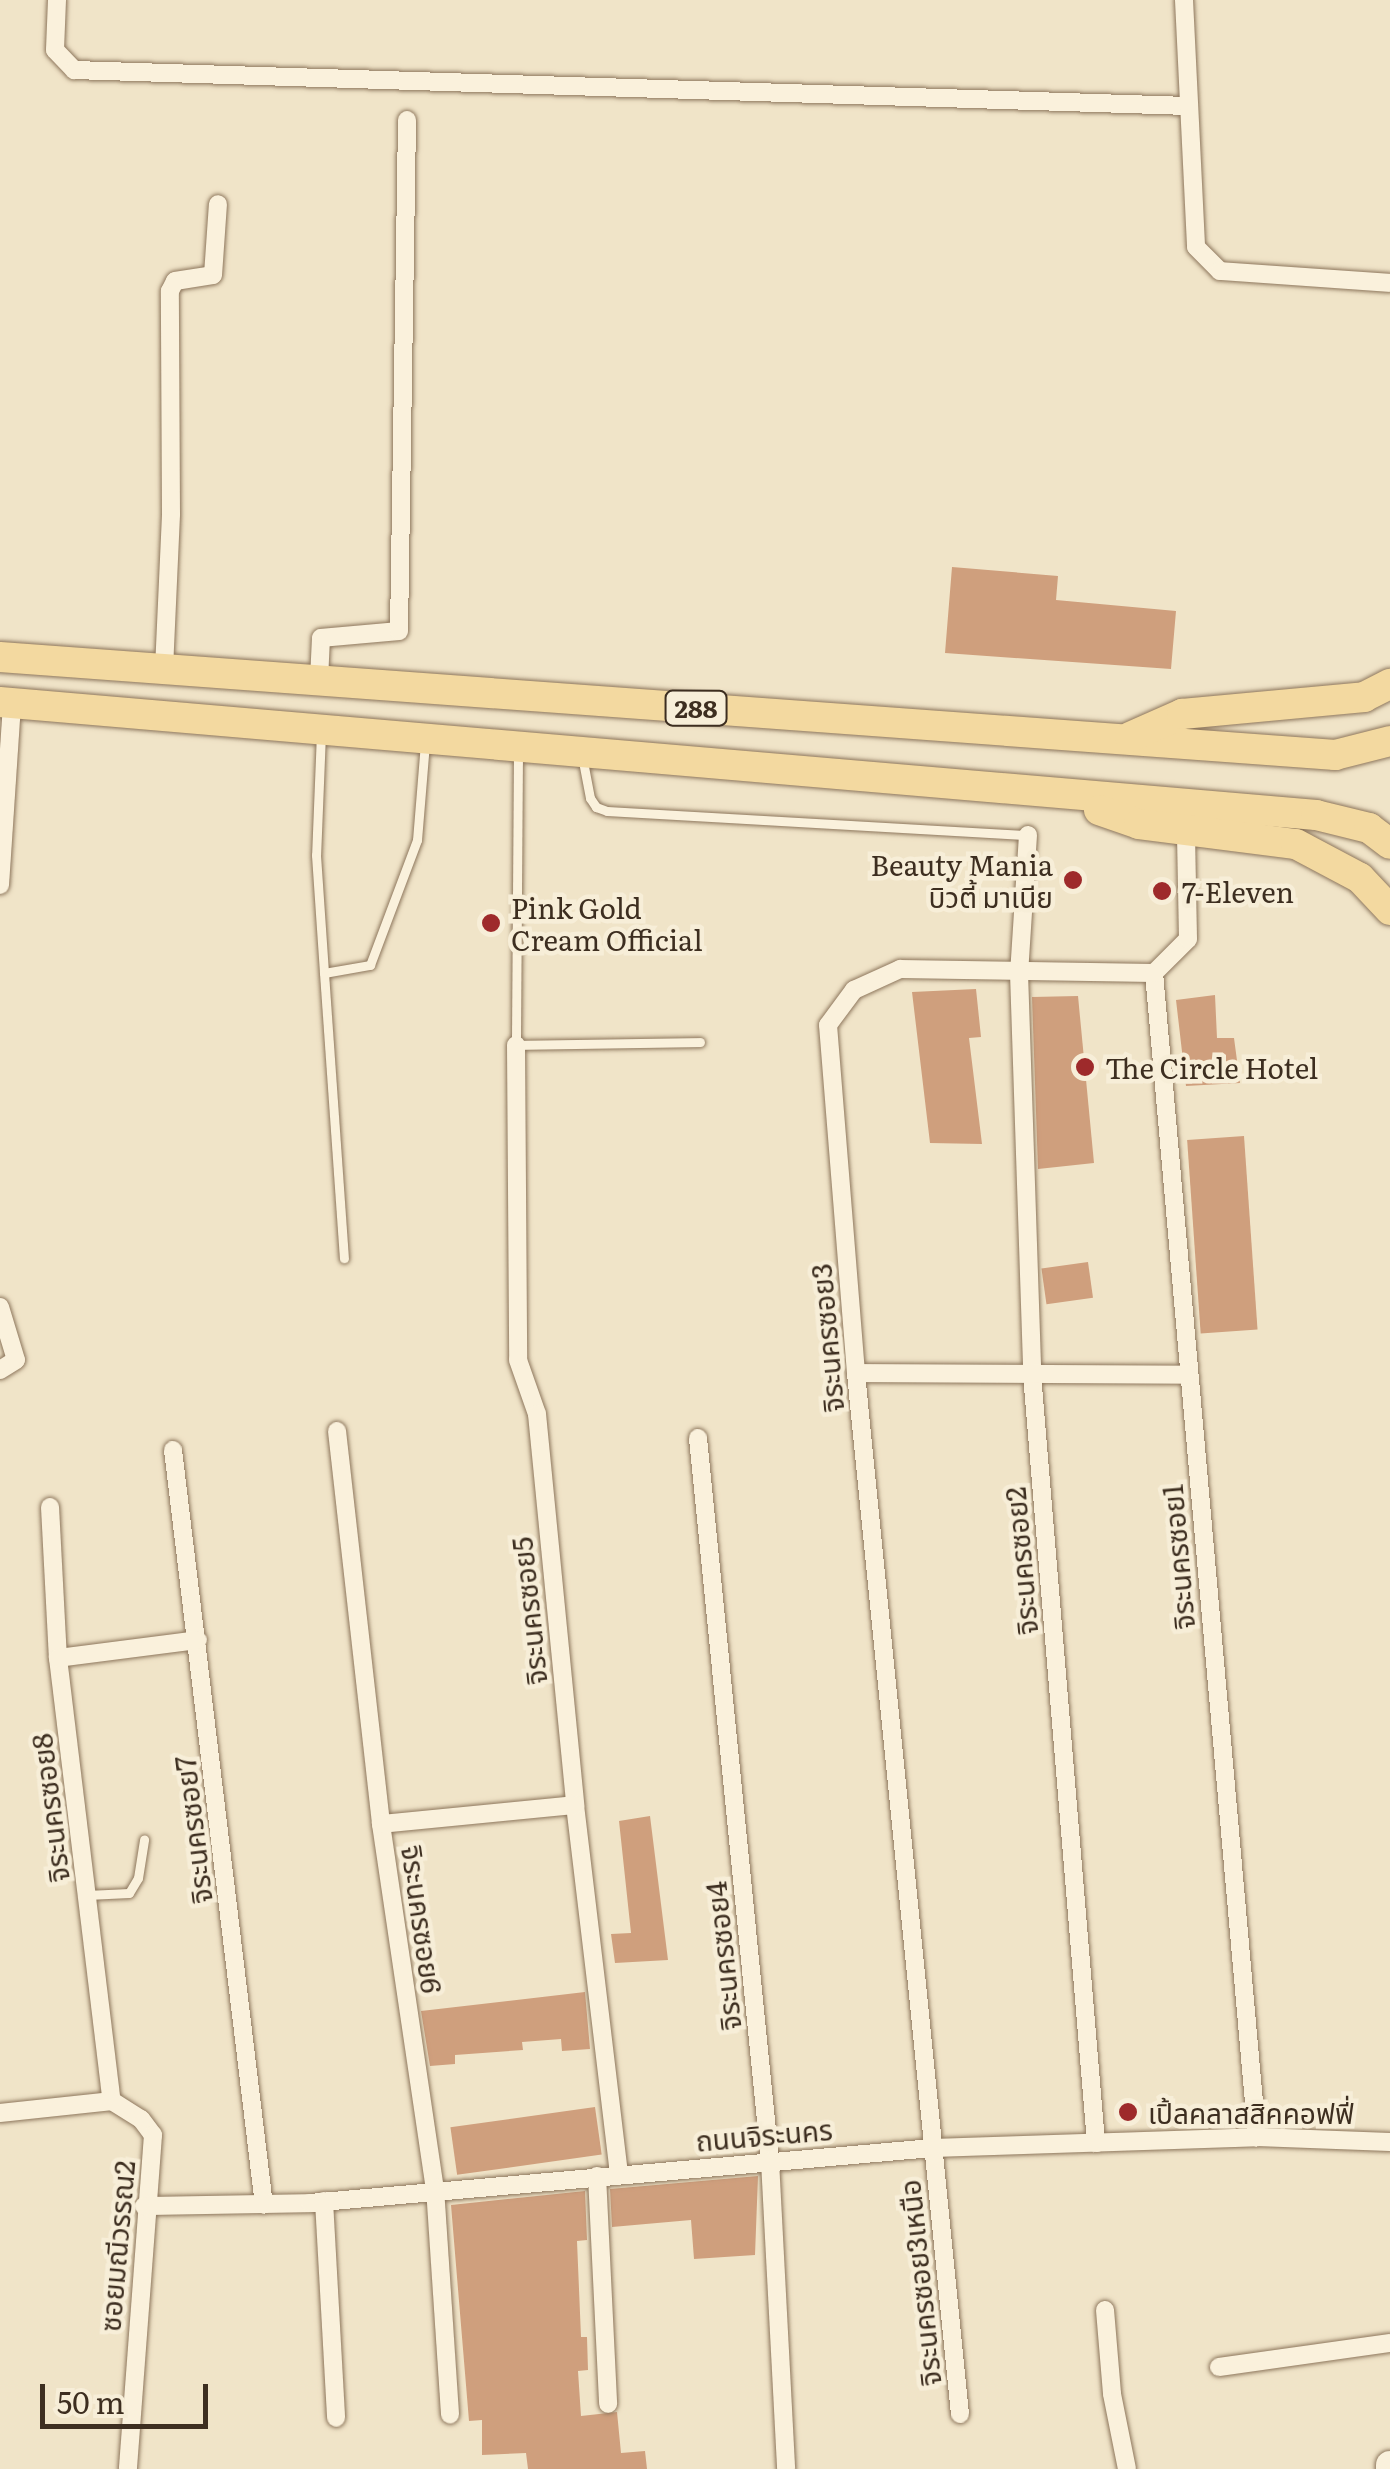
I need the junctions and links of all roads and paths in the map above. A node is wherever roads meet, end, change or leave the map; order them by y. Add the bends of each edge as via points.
1 (58, 0) edge
2 (1184, 0) edge
3 (1186, 106) junction
4 (408, 120) dead end
5 (218, 204) dead end
6 (1390, 283) edge
7 (0, 657) edge
8 (164, 669) junction
9 (319, 680) junction
10 (1390, 684) edge
11 (6, 703) edge
12 (321, 732) junction
13 (426, 739) junction
14 (1123, 740) junction
15 (1390, 742) edge
16 (518, 746) junction
17 (582, 752) junction
18 (1058, 796) junction
19 (1186, 830) junction
20 (1028, 836) joint
21 (1390, 844) edge
22 (0, 886) edge
23 (1390, 910) edge
24 (324, 972) junction
25 (1019, 973) junction
26 (1154, 973) junction
27 (700, 1042) dead end
28 (516, 1045) junction
29 (344, 1258) dead end
30 (0, 1307) edge
31 (0, 1370) edge
32 (856, 1373) junction
33 (1032, 1374) junction
34 (1189, 1375) junction
35 (337, 1430) dead end
36 (698, 1438) dead end
37 (173, 1450) dead end
38 (50, 1507) dead end
39 (198, 1640) junction
40 (58, 1658) junction
41 (575, 1805) junction
42 (381, 1824) junction
43 (144, 1838) dead end
44 (87, 1895) junction
45 (112, 2101) junction
46 (0, 2113) edge
47 (1257, 2137) junction
48 (1390, 2142) edge
49 (1096, 2143) junction
50 (933, 2148) junction
51 (770, 2161) junction
52 (619, 2173) junction
53 (597, 2176) junction
54 (435, 2188) junction
55 (324, 2201) junction
56 (264, 2205) junction
57 (144, 2206) junction
58 (1105, 2310) dead end
59 (1390, 2343) edge
60 (1219, 2366) dead end
61 (608, 2404) dead end
62 (960, 2414) dead end
63 (450, 2415) dead end
64 (336, 2418) dead end
65 (128, 2469) edge
66 (786, 2469) edge
67 (1127, 2469) edge

1 - 3 street via 55,50 74,70
2 - 3 street
3 - 6 street via 1196,247 1220,271
4 - 9 street via 399,631 321,638
5 - 8 street via 213,275 176,281 170,291
7 - 8 main road, 288
8 - 9 main road, 288
9 - 14 main road, 288
10 - 14 main road via 1364,697 1182,714
11 - 12 main road, 288
11 - 22 street
12 - 13 main road, 288
12 - 24 lane via 316,855
13 - 16 main road, 288
13 - 24 lane via 417,840 370,966
14 - 15 main road, 288 via 1334,756
16 - 17 main road, 288
16 - 28 lane
17 - 18 main road, 288
17 - 20 lane via 590,798 607,811
18 - 19 main road via 1139,824
18 - 21 main road, 288 via 1316,816 1368,828
19 - 23 main road via 1296,844 1360,878
19 - 26 street via 1188,939
20 - 25 street, จิระนครซอย2
24 - 29 lane
25 - 26 street, จิระนครซอย3
25 - 32 street, จิระนครซอย3 via 900,970 854,990 828,1024
25 - 33 street, จิระนครซอย2
26 - 34 street, จิระนครซอย1
27 - 28 lane
28 - 41 street, จิระนครซอย5 via 518,1360 537,1414
30 - 31 street via 16,1360
32 - 33 street
32 - 50 street, จิระนครซอย3
33 - 34 street
33 - 49 street, จิระนครซอย2
34 - 47 street, จิระนครซอย1
35 - 42 street, จิระนครซอย6
36 - 51 street, จิระนครซอย4
37 - 39 street, จิระนครซอย7
38 - 40 street, จิระนครซอย8
39 - 40 street
39 - 56 street, จิระนครซอย7
40 - 44 street, จิระนครซอย8
41 - 42 street
41 - 52 street, จิระนครซอย5
42 - 54 street, จิระนครซอย6
43 - 44 lane via 129,1892
44 - 45 street, จิระนครซอย8
45 - 46 street
45 - 57 street, ซอยมณีวรรณ2 via 153,2135
47 - 48 street, ถนนจิระนคร
47 - 49 street, ถนนจิระนคร
49 - 50 street, ถนนจิระนคร
50 - 51 street, ถนนจิระนคร
50 - 62 street, จิระนครซอย3เหนือ
51 - 52 street, ถนนจิระนคร
51 - 66 street, จิระนครซอย4
52 - 53 street, ถนนจิระนคร
53 - 54 street, ถนนจิระนคร
53 - 61 street
54 - 55 street, ถนนจิระนคร
54 - 63 street, จิระนครซอย6
55 - 56 street, ถนนจิระนคร
55 - 64 street
56 - 57 street, ถนนจิระนคร
57 - 65 street, ซอยมณีวรรณ2
58 - 67 street
59 - 60 street

